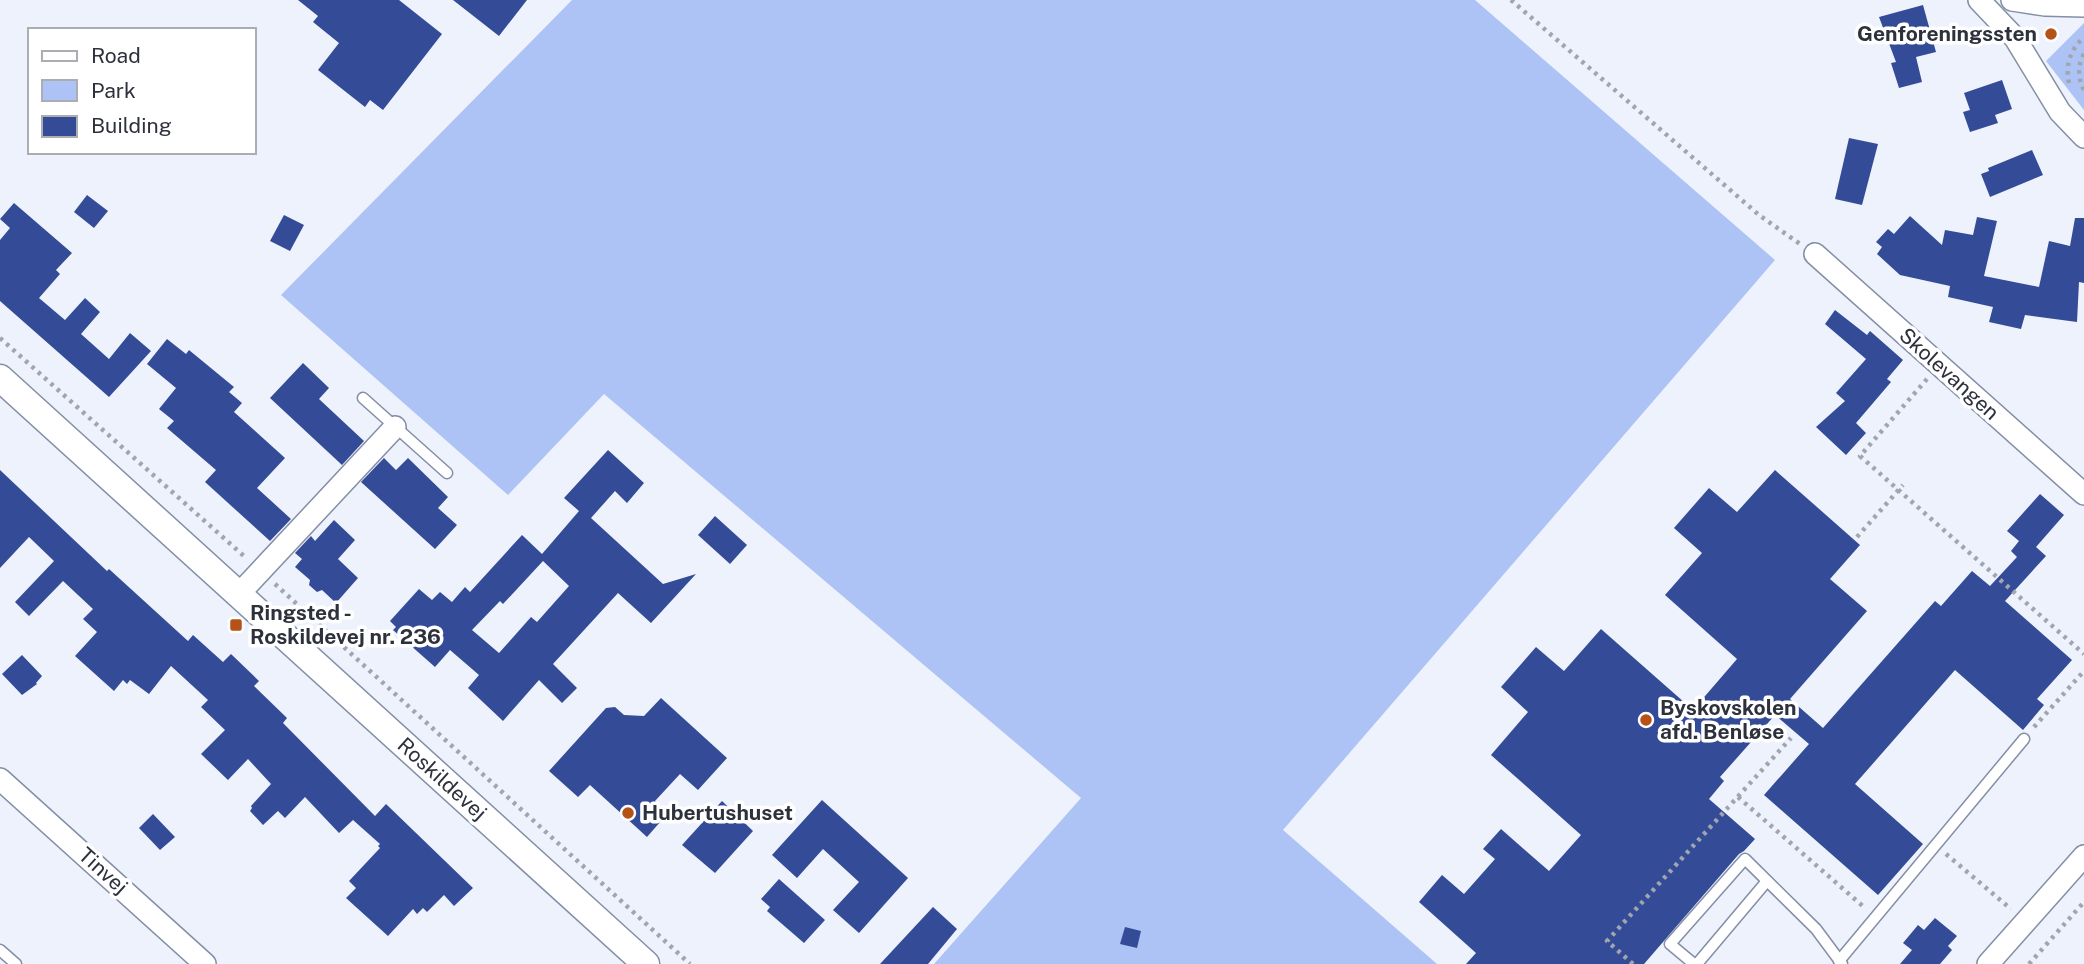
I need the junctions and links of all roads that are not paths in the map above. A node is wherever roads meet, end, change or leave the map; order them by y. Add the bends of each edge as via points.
1 (1979, 0) edge
2 (2022, 2) edge
3 (2084, 6) edge
4 (2015, 38) junction
5 (2084, 137) edge
6 (1815, 254) road end
7 (0, 378) edge
8 (363, 398) dead end
9 (395, 427) junction
10 (447, 473) dead end
11 (2084, 494) edge
12 (239, 594) junction
13 (2024, 739) road end
14 (0, 779) edge
15 (2084, 856) edge
16 (1767, 881) junction
17 (0, 950) edge
18 (1840, 963) edge
19 (16, 964) edge
20 (205, 964) edge
21 (646, 964) edge
22 (1696, 964) edge
23 (1988, 964) edge

1 - 4 street
2 - 3 street
2 - 4 street
4 - 5 street via 2060,112
6 - 11 street, Skolevangen
7 - 12 street, Roskildevej
8 - 9 lane
9 - 10 lane
9 - 12 street
12 - 21 street, Roskildevej
13 - 18 lane
14 - 20 street, Tinvej
15 - 23 street
16 - 18 lane via 1816,929
16 - 22 lane
16 - 22 lane via 1745,859 1670,944
17 - 19 lane

